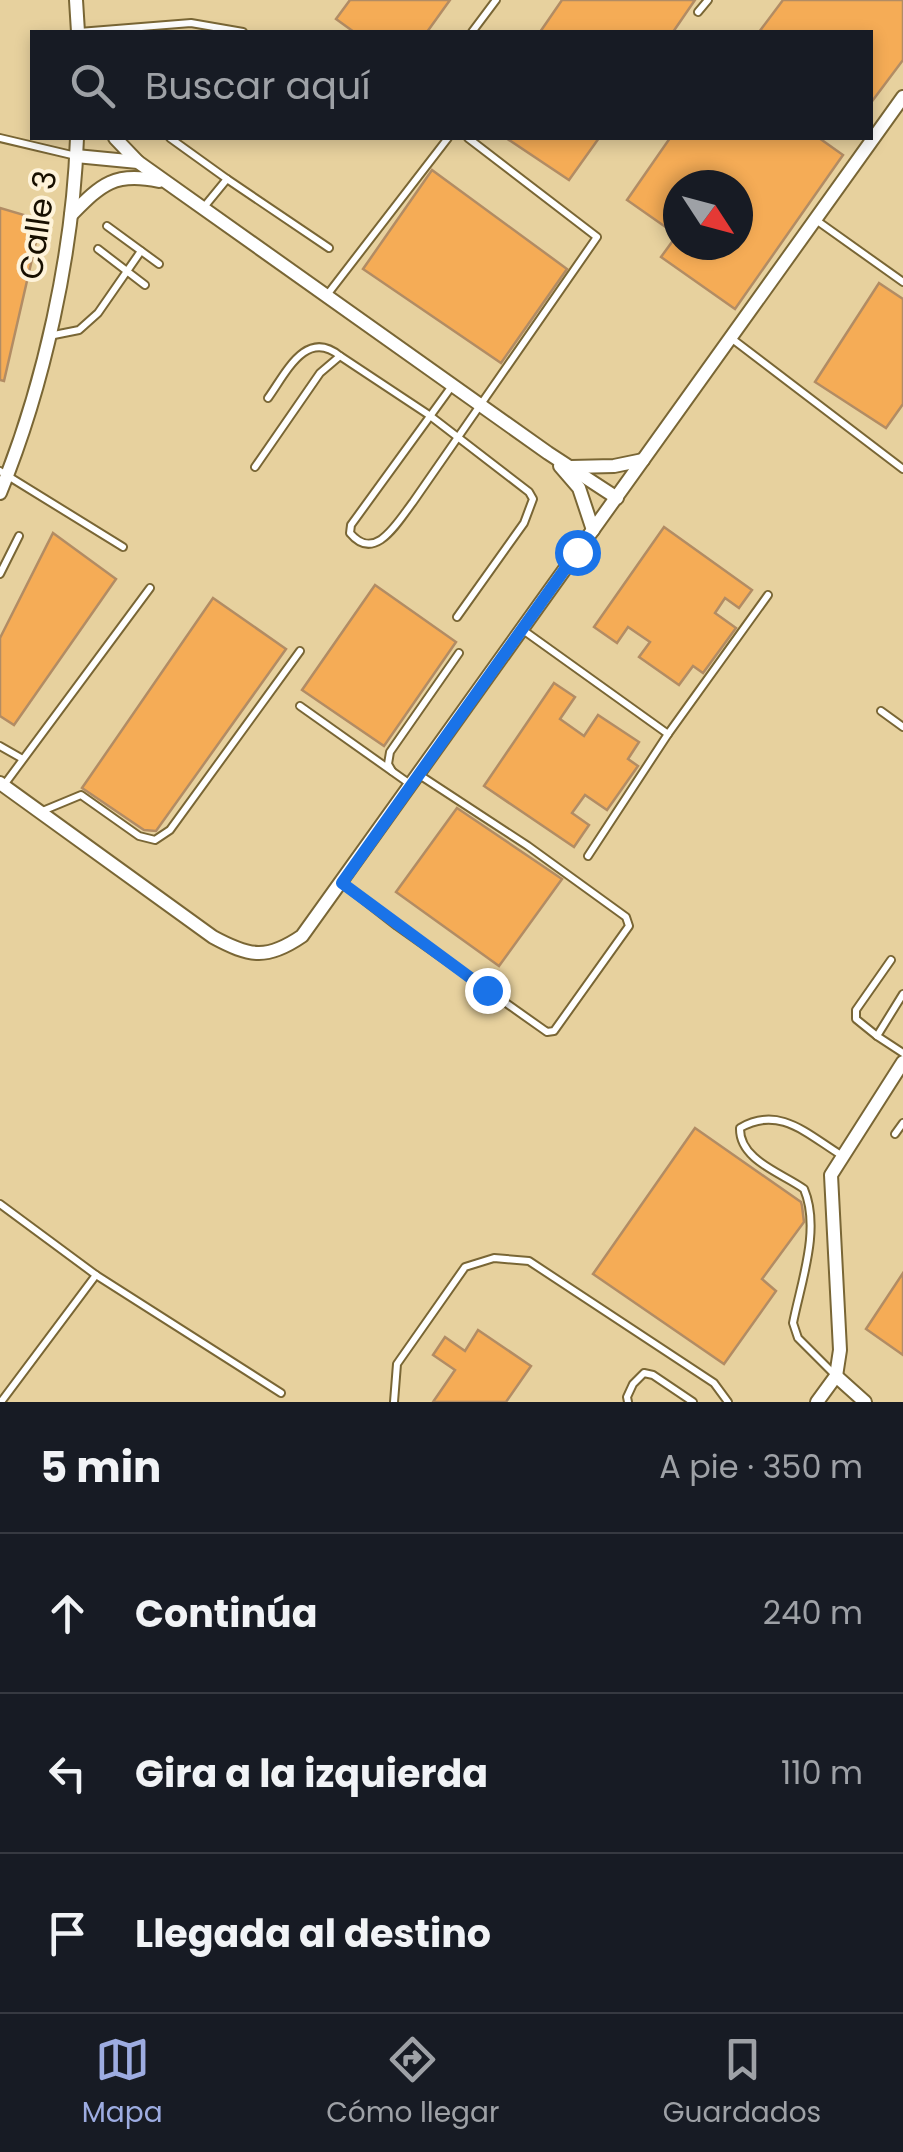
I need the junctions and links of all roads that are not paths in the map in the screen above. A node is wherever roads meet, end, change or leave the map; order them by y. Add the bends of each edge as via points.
1 (76, 0) edge
2 (496, 0) edge
3 (708, 0) edge
4 (698, 12) dead end
5 (78, 30) edge
6 (103, 30) edge
7 (232, 30) edge
8 (474, 30) edge
9 (903, 97) edge
10 (0, 138) edge
11 (873, 139) edge
12 (77, 140) edge
13 (117, 140) edge
14 (173, 140) edge
15 (446, 140) edge
16 (471, 140) edge
17 (873, 140) edge
18 (76, 156) junction
19 (138, 162) junction
20 (227, 179) junction
21 (171, 183) junction
22 (204, 208) junction
23 (71, 215) junction
24 (816, 220) junction
25 (106, 226) dead end
26 (329, 248) dead end
27 (98, 249) dead end
28 (141, 251) junction
29 (159, 264) dead end
30 (128, 272) junction
31 (903, 282) edge
32 (145, 285) dead end
33 (326, 296) junction
34 (48, 336) junction
35 (730, 337) junction
36 (340, 356) junction
37 (454, 384) junction
38 (268, 398) dead end
39 (483, 406) junction
40 (429, 416) junction
41 (458, 439) junction
42 (548, 453) junction
43 (643, 460) junction
44 (254, 467) dead end
45 (570, 468) junction
46 (903, 469) edge
47 (4, 473) edge
48 (0, 493) edge
49 (617, 498) junction
50 (593, 530) junction
51 (19, 536) dead end
52 (123, 547) dead end
53 (0, 574) edge
54 (150, 588) dead end
55 (768, 595) dead end
56 (458, 617) dead end
57 (522, 629) junction
58 (300, 652) dead end
59 (460, 653) dead end
60 (300, 706) dead end
61 (881, 711) dead end
62 (903, 727) edge
63 (668, 734) junction
64 (0, 746) edge
65 (21, 758) junction
66 (392, 771) junction
67 (414, 779) junction
68 (2, 784) edge
69 (39, 812) junction
70 (588, 856) dead end
71 (342, 883) junction
72 (891, 960) dead end
73 (903, 994) edge
74 (878, 1036) junction
75 (903, 1053) edge
76 (903, 1062) edge
77 (903, 1122) edge
78 (895, 1134) dead end
79 (842, 1156) junction
80 (0, 1204) edge
81 (96, 1276) junction
82 (836, 1376) junction
83 (281, 1393) dead end
84 (1, 1402) edge
85 (394, 1402) edge
86 (628, 1402) edge
87 (691, 1402) edge
88 (726, 1402) edge
89 (817, 1402) edge
90 (865, 1402) edge

1 - 5 street
2 - 8 lane
3 - 4 lane
6 - 7 lane via 192,23
9 - 11 street
10 - 18 lane
12 - 18 street, Calle 3
13 - 19 street
14 - 20 lane
15 - 33 lane
16 - 39 lane via 598,237
17 - 24 street
18 - 19 street
18 - 23 street, Calle 3
19 - 21 street
20 - 22 lane
20 - 26 lane
21 - 22 street
21 - 23 street via 120,178 101,185
22 - 33 street
23 - 34 street, Calle 3
24 - 31 lane
24 - 35 street
25 - 28 lane
27 - 30 lane
28 - 29 lane
28 - 30 lane
30 - 32 lane
30 - 34 lane via 79,330
33 - 37 street
34 - 47 street, Calle 3
35 - 43 street
35 - 46 lane
36 - 38 lane via 310,346
36 - 40 lane
36 - 44 lane via 320,373
37 - 39 street
37 - 40 lane
39 - 41 lane
39 - 42 street
40 - 41 lane
40 - 41 lane via 351,525 355,539 368,546 384,540
41 - 56 lane via 533,499 524,523
42 - 45 street
42 - 50 street via 579,488
43 - 45 street
43 - 49 street
45 - 49 street
47 - 48 street, Calle 3
47 - 52 lane
49 - 50 street
50 - 57 street
51 - 53 lane
54 - 65 lane
55 - 63 lane
57 - 63 lane
57 - 67 street
58 - 69 lane via 170,830 154,840 81,795
59 - 66 lane via 390,752
60 - 66 lane
61 - 62 lane
63 - 70 lane
64 - 65 lane
65 - 68 lane
66 - 67 lane
67 - 71 street
67 - 71 lane via 542,856 628,926 547,1032
68 - 69 street
69 - 71 street via 240,952 280,951 302,936
72 - 74 lane via 856,1010 856,1019
73 - 74 lane
74 - 75 lane
76 - 79 street
77 - 78 lane
79 - 82 street via 831,1175
79 - 82 lane via 774,1118 740,1128 751,1156 804,1188 808,1198 811,1226 793,1323 798,1338
80 - 81 lane
81 - 83 lane
81 - 84 lane
82 - 89 street
82 - 90 street
85 - 88 lane via 396,1364 408,1343 465,1267 494,1258 529,1261 714,1383
86 - 87 lane via 644,1373

